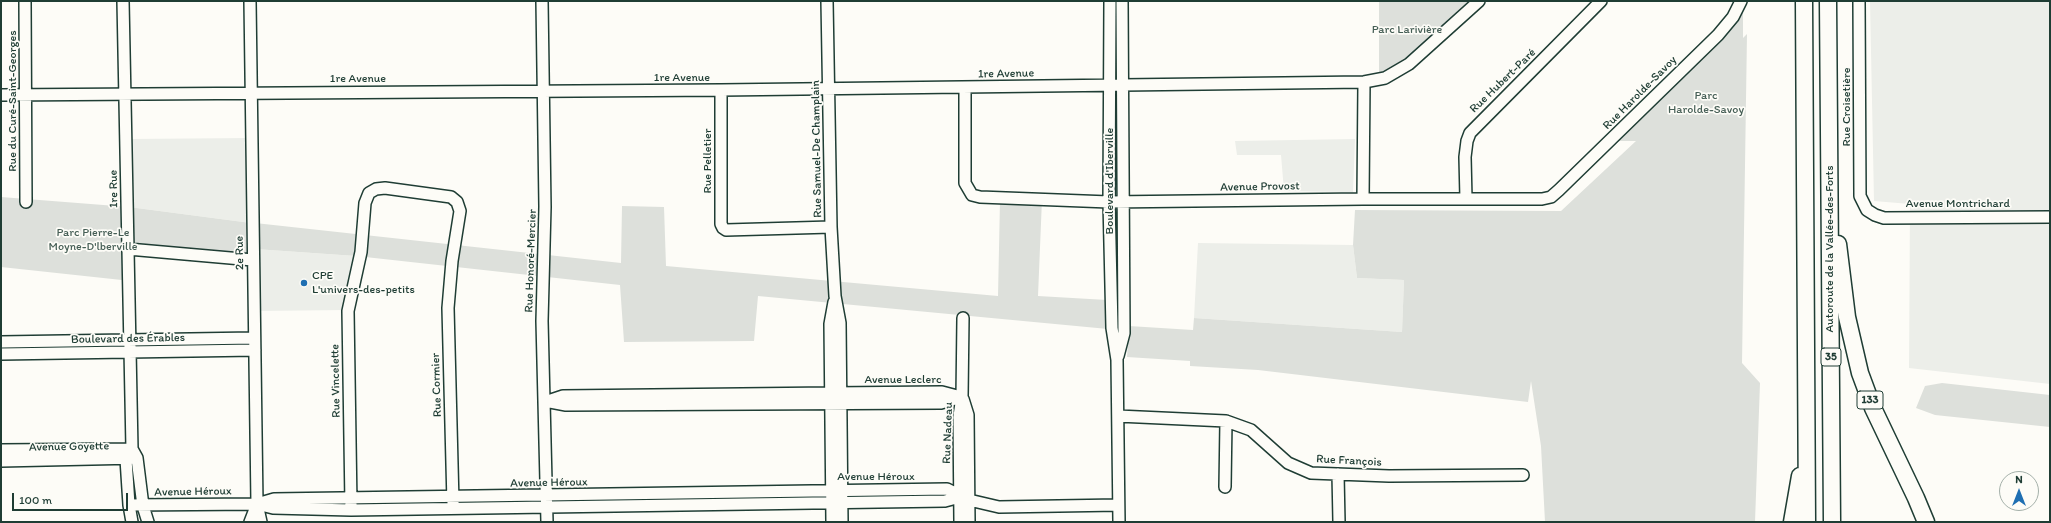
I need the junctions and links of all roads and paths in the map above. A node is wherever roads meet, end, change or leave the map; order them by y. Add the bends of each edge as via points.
1 (25, 1) edge
2 (123, 1) edge
3 (250, 1) edge
4 (542, 1) edge
5 (827, 1) edge
6 (1110, 1) edge
7 (1122, 1) edge
8 (1479, 1) edge
9 (1601, 1) edge
10 (1742, 1) edge
11 (1804, 1) edge
12 (1828, 1) edge
13 (1859, 1) edge
14 (1364, 82) junction
15 (1123, 85) junction
16 (1110, 86) junction
17 (965, 88) junction
18 (829, 89) junction
19 (721, 90) junction
20 (543, 91) junction
21 (125, 93) junction
22 (251, 93) junction
23 (25, 94) junction
24 (1, 95) edge
25 (1829, 192) junction
26 (1466, 198) junction
27 (1549, 198) joint
28 (1363, 199) junction
29 (26, 202) dead end
30 (1109, 202) junction
31 (1123, 202) junction
32 (1868, 210) joint
33 (2050, 217) edge
34 (831, 227) junction
35 (128, 249) junction
36 (253, 260) junction
37 (452, 261) joint
38 (963, 318) dead end
39 (254, 338) junction
40 (130, 340) junction
41 (1, 342) edge
42 (255, 350) junction
43 (130, 352) junction
44 (1, 354) edge
45 (1117, 360) junction
46 (962, 397) junction
47 (836, 398) junction
48 (545, 402) junction
49 (1118, 416) junction
50 (1226, 421) junction
51 (1807, 433) junction
52 (1, 450) edge
53 (132, 455) junction
54 (1, 461) edge
55 (1338, 474) junction
56 (1523, 475) dead end
57 (1226, 487) dead end
58 (836, 490) junction
59 (694, 493) junction
60 (351, 498) junction
61 (964, 498) junction
62 (547, 501) junction
63 (453, 502) junction
64 (837, 502) junction
65 (404, 503) junction
66 (257, 504) junction
67 (129, 505) junction
68 (695, 505) junction
69 (1118, 505) junction
70 (143, 506) junction
71 (351, 510) junction
72 (132, 522) edge
73 (148, 522) edge
74 (250, 522) edge
75 (261, 522) edge
76 (547, 522) edge
77 (832, 522) edge
78 (842, 522) edge
79 (960, 522) edge
80 (969, 522) edge
81 (1118, 522) edge
82 (1339, 522) edge
83 (1792, 522) edge
84 (1807, 522) edge
85 (1832, 522) edge
86 (1926, 522) edge

1 - 23 street, Rue du Curé-Saint-Georges
2 - 21 street, 1re Rue
3 - 22 street, 2e Rue
4 - 20 street, Rue Honoré-Mercier
5 - 18 street, Rue Samuel-De Champlain
6 - 16 street, Boulevard d'Iberville
7 - 15 street, Boulevard d'Iberville
8 - 14 street, 1re Avenue via 1409,64 1385,78
9 - 26 street, Rue Hubert-Paré via 1470,133 1466,141 1465,157
10 - 27 street, Rue Harolde-Savoy via 1718,35
11 - 51 highway, Autoroute de la Vallée-des-Forts / 35
12 - 25 highway, Autoroute de la Vallée-des-Forts / 35
13 - 32 street, Rue Croisetière via 1860,196
14 - 15 street, 1re Avenue
14 - 28 street
15 - 16 street, 1re Avenue
15 - 31 street, Boulevard d'Iberville
16 - 17 street, 1re Avenue
16 - 30 street, Boulevard d'Iberville
17 - 18 street, 1re Avenue
17 - 30 street, Avenue Provost via 966,183 972,195
18 - 19 street, 1re Avenue
18 - 34 street, Rue Samuel-De Champlain
19 - 20 street, 1re Avenue
19 - 34 street, Rue Pelletier via 721,224 726,230
20 - 22 street, 1re Avenue
20 - 48 street, Rue Honoré-Mercier via 545,207 542,321
21 - 22 street, 1re Avenue
21 - 23 street, 1re Avenue
21 - 35 street, 1re Rue
22 - 36 street, 2e Rue
23 - 24 street, 1re Avenue
23 - 29 street, Rue du Curé-Saint-Georges
25 - 85 highway, Autoroute de la Vallée-des-Forts / 35
25 - 86 highway, 133 via 1848,323 1860,374
26 - 27 street, Avenue Provost
26 - 28 street, Avenue Provost
28 - 31 street, Avenue Provost
30 - 31 street, Avenue Provost
30 - 45 street, Boulevard d'Iberville via 1112,328
31 - 45 street, Boulevard d'Iberville via 1124,332
32 - 33 street, Avenue Montrichard via 1884,218
34 - 47 street, Rue Samuel-De Champlain via 835,296 840,323
35 - 36 street
35 - 40 street, 1re Rue
36 - 39 street, 2e Rue
37 - 60 street, Rue Vincelette via 460,211 457,202 451,197 385,188 369,193 365,203 361,252 348,311
37 - 63 street, Rue Cormier via 448,308
38 - 46 street, Rue Nadeau
39 - 40 street, Boulevard des Érables
39 - 42 street, 2e Rue
40 - 41 street, Boulevard des Érables
40 - 43 street, 1re Rue
42 - 43 street, Boulevard des Érables
42 - 66 street, 2e Rue
43 - 44 street, Boulevard des Érables
43 - 53 street, 1re Rue
45 - 49 street, Boulevard d'Iberville
46 - 47 street, Avenue Leclerc via 942,392
46 - 61 street, Rue Nadeau via 959,416
47 - 48 street, Avenue Leclerc via 611,400 564,396
47 - 58 street, Rue Samuel-De Champlain
48 - 62 street, Rue Honoré-Mercier
49 - 50 street, Rue François
49 - 69 street, Boulevard d'Iberville
50 - 55 street, Rue François via 1250,430 1288,463 1311,473
50 - 57 street
51 - 83 highway
51 - 84 highway, Autoroute de la Vallée-des-Forts / 35
52 - 53 street, Avenue Goyette
53 - 54 street, Avenue Goyette
53 - 67 street, 1re Rue
53 - 70 street, 1re Rue
55 - 56 street, Rue François
55 - 82 street
58 - 59 street, Avenue Héroux
58 - 61 street, Avenue Héroux via 947,489
58 - 64 street, Rue Samuel-De Champlain
59 - 62 street, Avenue Héroux
59 - 68 street
60 - 65 street, Avenue Héroux
60 - 66 street, Avenue Héroux via 274,499
60 - 71 street, Rue Vincelette
61 - 64 street, Avenue Héroux via 944,501
61 - 69 street, Avenue Héroux via 999,507
61 - 79 street, Rue Nadeau
61 - 80 street, Rue Nadeau
62 - 63 street, Avenue Héroux
62 - 68 street, Avenue Héroux
62 - 76 street, Rue Honoré-Mercier
63 - 65 street, Avenue Héroux
64 - 68 street, Avenue Héroux
64 - 77 street, Rue Samuel-De Champlain
64 - 78 street, Rue Samuel-De Champlain
65 - 71 street, Avenue Héroux
66 - 70 street, Avenue Héroux
66 - 71 street, Avenue Héroux via 273,508
66 - 74 street, 2e Rue
66 - 75 street, 2e Rue
67 - 70 street, Avenue Héroux
67 - 72 street, 1re Rue
69 - 81 street, Boulevard d'Iberville
70 - 73 street, 1re Rue

